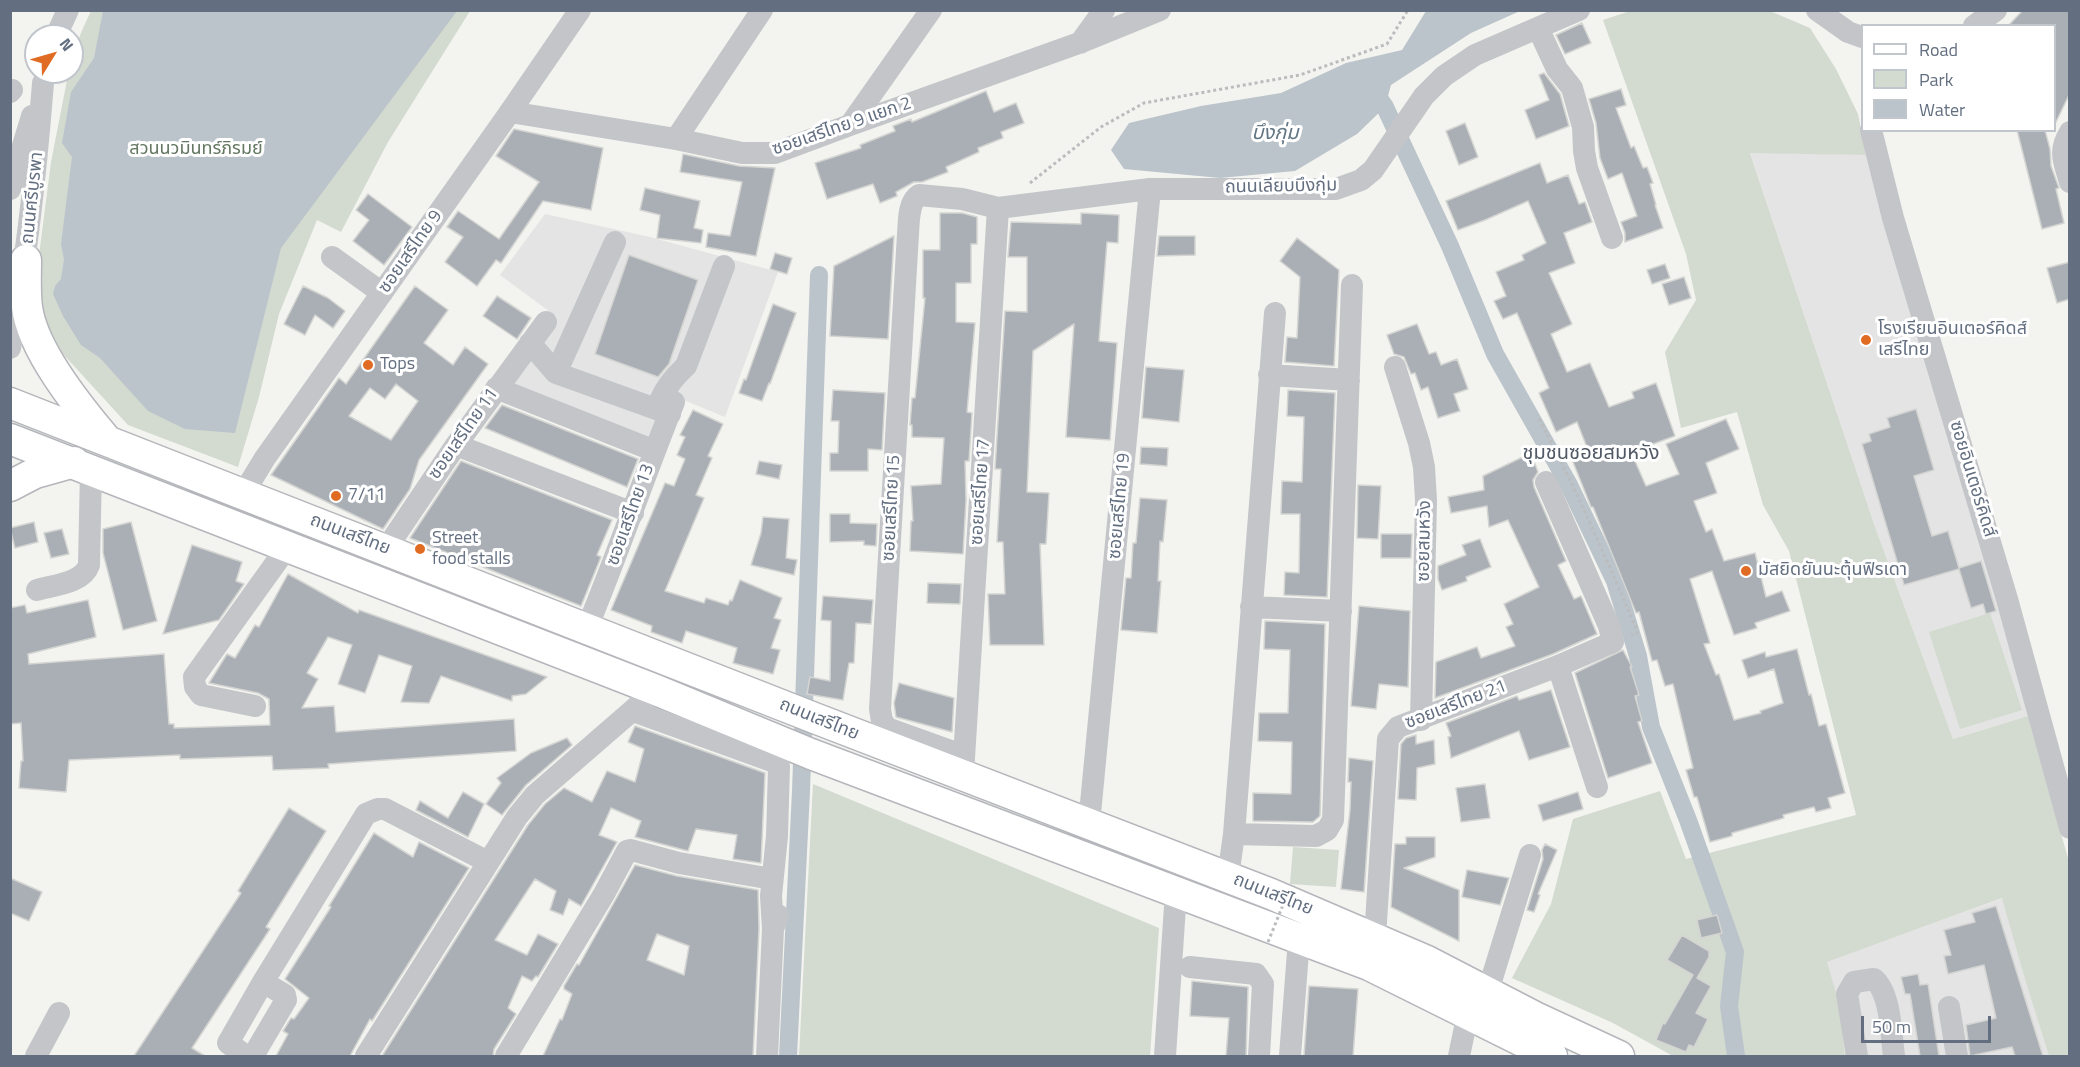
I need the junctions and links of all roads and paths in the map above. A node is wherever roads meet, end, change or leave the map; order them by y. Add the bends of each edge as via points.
1 (68, 10) edge
2 (580, 10) edge
3 (762, 10) edge
4 (931, 10) edge
5 (1104, 10) edge
6 (1160, 10) edge
7 (1408, 10) edge
8 (1579, 10) edge
9 (1817, 10) edge
10 (1996, 10) edge
11 (62, 24) edge
12 (1977, 24) edge
13 (1538, 28) junction
14 (1861, 36) edge
15 (1080, 44) junction
16 (42, 84) edge
17 (43, 84) edge
18 (510, 112) junction
19 (850, 124) junction
20 (1872, 132) edge
21 (2070, 132) edge
22 (676, 139) junction
23 (11, 181) edge
24 (2070, 182) edge
25 (1026, 186) dead end
26 (1150, 189) junction
27 (919, 195) joint
28 (998, 208) junction
29 (1612, 238) dead end
30 (615, 242) dead end
31 (332, 257) dead end
32 (26, 260) junction
33 (724, 266) dead end
34 (1352, 285) dead end
35 (382, 293) junction
36 (1275, 313) dead end
37 (546, 322) dead end
38 (530, 343) junction
39 (10, 348) edge
40 (1395, 367) dead end
41 (556, 373) junction
42 (1269, 375) junction
43 (1348, 380) junction
44 (496, 388) junction
45 (10, 403) edge
46 (667, 409) junction
47 (1539, 419) dead end
48 (10, 439) edge
49 (108, 441) junction
50 (456, 446) junction
51 (655, 451) junction
52 (83, 466) junction
53 (1546, 482) dead end
54 (10, 486) edge
55 (243, 494) junction
56 (633, 513) junction
57 (288, 546) junction
58 (386, 549) junction
59 (37, 590) dead end
60 (1251, 607) junction
61 (1341, 611) junction
62 (587, 628) junction
63 (1635, 634) dead end
64 (1558, 666) junction
65 (656, 690) junction
66 (255, 706) dead end
67 (633, 711) junction
68 (1421, 720) junction
69 (793, 747) junction
70 (963, 775) junction
71 (1597, 787) dead end
72 (1089, 824) junction
73 (2070, 828) edge
74 (1234, 834) junction
75 (1530, 855) dead end
76 (488, 862) junction
77 (779, 871) junction
78 (1228, 877) junction
79 (1289, 890) dead end
80 (1176, 891) junction
81 (1375, 937) junction
82 (1299, 939) junction
83 (1268, 942) dead end
84 (1190, 967) dead end
85 (262, 982) junction
86 (1488, 991) junction
87 (1949, 1008) dead end
88 (59, 1013) dead end
89 (1473, 1016) junction
90 (1523, 1049) edge
91 (36, 1056) edge
92 (246, 1056) edge
93 (253, 1056) edge
94 (366, 1056) edge
95 (506, 1056) edge
96 (767, 1056) edge
97 (1165, 1056) edge
98 (1259, 1056) edge
99 (1290, 1056) edge
100 (1459, 1056) edge
101 (1552, 1056) edge
102 (1619, 1056) edge
103 (1857, 1056) edge
104 (1894, 1056) edge
105 (1957, 1056) edge

1 - 11 street
2 - 18 street, ซอยเสรีไทย 9
3 - 22 street
4 - 19 street
5 - 15 street
6 - 15 street, ซอยเสรีไทย 9 แยก 2
7 - 25 path via 1387,44 1300,75 1144,103 1101,127
8 - 13 street, ถนนเลียบบึงกุ่ม
9 - 14 street
10 - 12 street
13 - 26 street, ถนนเลียบบึงกุ่ม via 1475,55 1444,76 1424,96 1372,170 1360,180 1336,189
13 - 29 street via 1557,69 1572,88 1583,127 1587,168
15 - 19 street, ซอยเสรีไทย 9 แยก 2
16 - 23 street, ถนนศรีบูรพา
17 - 32 street, ถนนศรีบูรพา
18 - 22 street, ซอยเสรีไทย 9 แยก 2
18 - 35 street, ซอยเสรีไทย 9
19 - 22 street, ซอยเสรีไทย 9 แยก 2 via 775,153 742,153
20 - 73 street, ซอยอินเตอร์คิดส์
21 - 24 street via 2062,151
26 - 28 street, ถนนเลียบบึงกุ่ม
26 - 72 street, ซอยเสรีไทย 19
27 - 28 street, ถนนเลียบบึงกุ่ม via 962,199
27 - 70 street, ซอยเสรีไทย 15 via 912,204 908,234 880,709 887,728 951,751
28 - 70 street, ซอยเสรีไทย 17
30 - 41 street
31 - 35 street
32 - 39 street, ถนนศรีบูรพา
32 - 49 main road via 27,308 33,330 78,407
33 - 46 street, ซอยเสรีไทย 13 via 686,366 663,392
34 - 43 street
35 - 55 street, ซอยเสรีไทย 9
36 - 42 street
37 - 38 street, ซอยเสรีไทย 11
38 - 41 street
38 - 44 street, ซอยเสรีไทย 11
40 - 68 street, ซอยสมหวัง via 1424,467
41 - 46 street
42 - 43 street
42 - 60 street
43 - 61 street
44 - 50 street, ซอยเสรีไทย 11
44 - 51 street
45 - 49 main road, ถนนเสรีไทย
46 - 51 street, ซอยเสรีไทย 13
47 - 63 path via 1598,539 1637,630
48 - 52 main road, ถนนเสรีไทย
49 - 55 main road, ถนนเสรีไทย
50 - 56 street
50 - 58 street, ซอยเสรีไทย 11
51 - 56 street, ซอยเสรีไทย 13
52 - 54 main road via 35,473
52 - 57 main road, ถนนเสรีไทย
52 - 59 street via 87,571 78,578
53 - 64 street, ซอยเสรีไทย 21 via 1609,626 1612,642
55 - 58 main road, ถนนเสรีไทย
56 - 62 street, ซอยเสรีไทย 13
57 - 65 main road, ถนนเสรีไทย
57 - 66 street via 194,677 201,695
58 - 62 main road, ถนนเสรีไทย
60 - 61 street
60 - 74 street
61 - 74 street via 1333,820 1317,836
62 - 70 main road, ถนนเสรีไทย
64 - 68 street, ซอยเสรีไทย 21
64 - 71 street
65 - 67 street
65 - 69 main road, ถนนเสรีไทย
67 - 76 street via 536,795
67 - 77 street via 777,763
68 - 81 street, ซอยเสรีไทย 21 via 1398,727 1388,739
69 - 77 street
69 - 80 main road, ถนนเสรีไทย
70 - 72 main road, ถนนเสรีไทย
72 - 78 main road, ถนนเสรีไทย
74 - 78 street
75 - 86 street
76 - 85 street via 385,809 371,810
76 - 94 street
77 - 95 street via 679,863 627,851
77 - 96 street via 771,912
78 - 81 main road, ถนนเสรีไทย
79 - 83 path, bridge
80 - 82 main road, ถนนเสรีไทย
80 - 97 street
81 - 86 main road, ถนนเสรีไทย
82 - 89 main road, ถนนเสรีไทย via 1369,965
82 - 99 street
84 - 98 street via 1256,974 1260,978 1263,984
85 - 92 street via 228,1043
85 - 93 street via 285,994 286,999
86 - 89 main road
86 - 102 main road, ถนนเสรีไทย
87 - 105 street
88 - 91 street
89 - 90 main road, ถนนเสรีไทย
89 - 100 street
90 - 101 main road, ถนนเสรีไทย
103 - 104 street via 1846,994 1854,982 1874,979 1885,996

